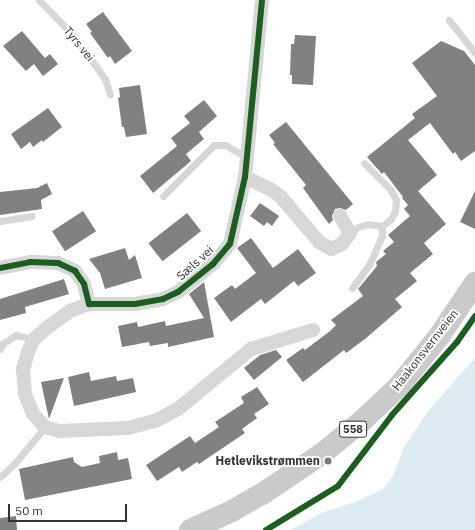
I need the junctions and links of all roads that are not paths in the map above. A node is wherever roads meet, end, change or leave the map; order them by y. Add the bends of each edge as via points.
1 (39, 0) edge
2 (262, 0) edge
3 (449, 20) dead end
4 (475, 53) edge
5 (110, 94) dead end
6 (247, 157) junction
7 (364, 163) dead end
8 (245, 177) junction
9 (163, 196) dead end
10 (32, 216) dead end
11 (340, 216) dead end
12 (0, 222) edge
13 (382, 226) junction
14 (350, 233) junction
15 (0, 268) edge
16 (475, 283) edge
17 (352, 288) dead end
18 (89, 304) junction
19 (312, 330) dead end
20 (34, 339) junction
21 (0, 349) edge
22 (45, 427) junction
23 (0, 477) edge
24 (190, 530) edge

1 - 5 lane, Tyrs vei via 74,36 105,79
2 - 6 street, Sæls vei
3 - 4 lane
6 - 8 street, Sæls vei
6 - 9 lane via 224,145 214,145
7 - 13 lane via 391,190 396,200 391,219
8 - 14 street via 281,197 318,242 331,249 342,244
8 - 18 street, Sæls vei via 230,244 213,264 178,292 163,299 135,304
10 - 12 lane
11 - 14 street
13 - 14 lane via 368,224
13 - 17 lane via 382,236 369,265
15 - 18 street via 30,262 58,262 75,271 84,284
16 - 24 main road, Haakonsvernveien / 558 via 440,335 399,386 362,421 323,453 262,494
18 - 20 street, Sæls vei via 70,311
19 - 22 street via 251,349 178,410 157,420 128,428 59,431
20 - 21 lane via 16,335 2,344
20 - 22 street via 23,370 25,394 33,414
22 - 23 lane

